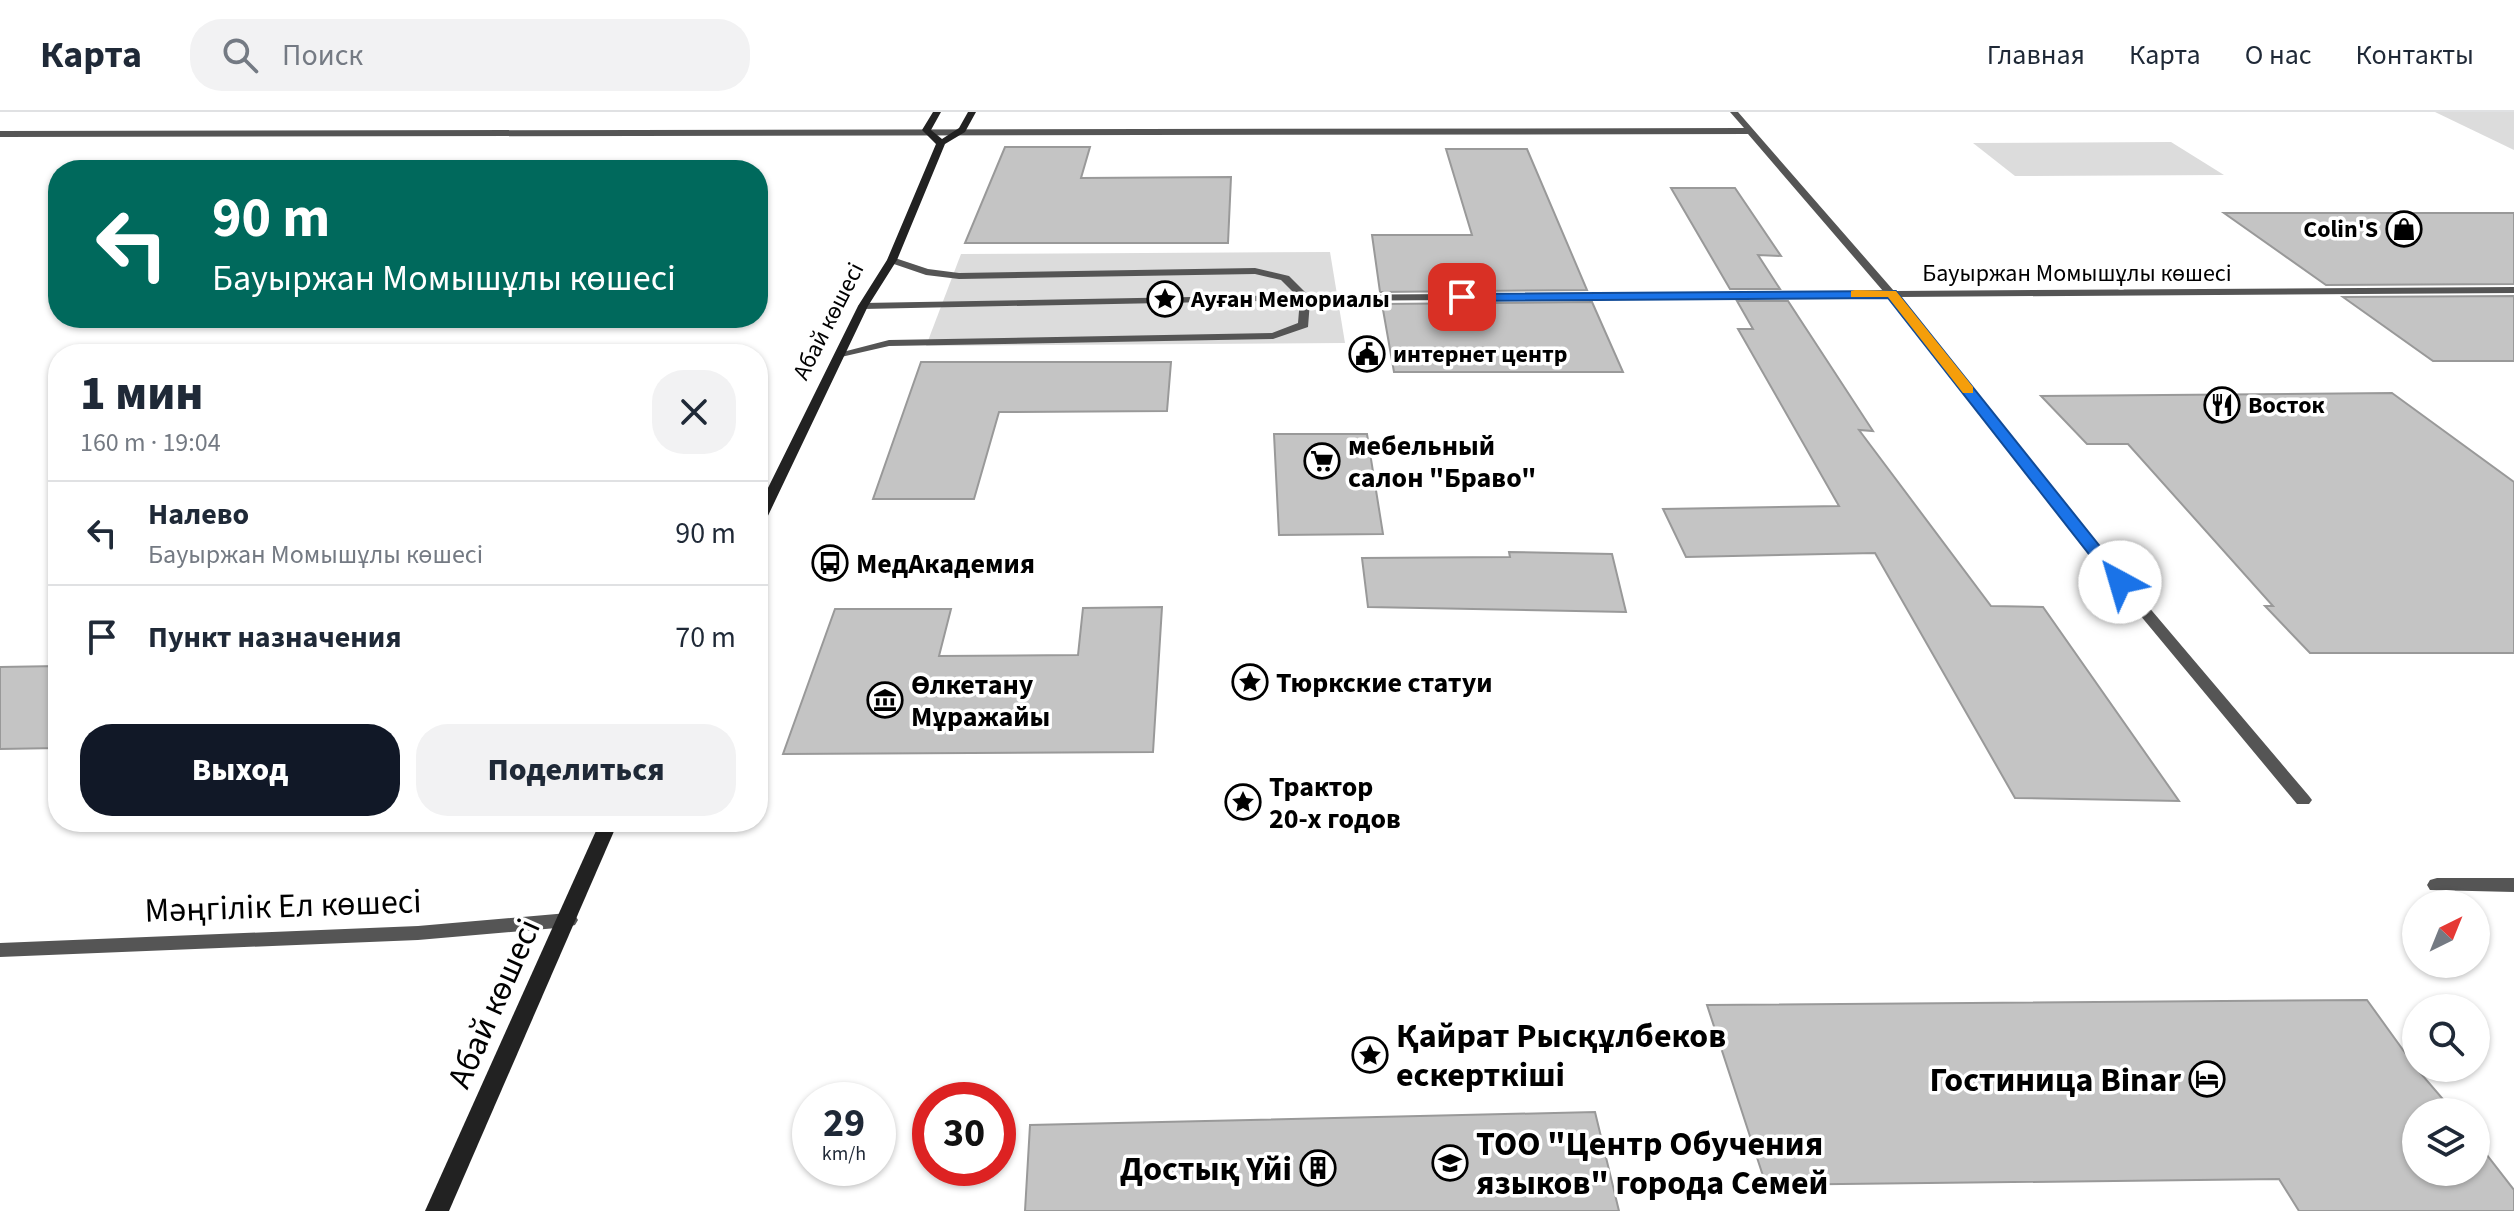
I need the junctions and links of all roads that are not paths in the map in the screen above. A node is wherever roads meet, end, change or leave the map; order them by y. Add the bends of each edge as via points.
1 (937, 112) edge
2 (972, 112) edge
3 (1734, 112) edge
4 (926, 130) junction
5 (962, 130) junction
6 (1750, 131) junction
7 (0, 134) edge
8 (941, 143) junction
9 (892, 260) junction
10 (2514, 290) edge
11 (1891, 294) junction
12 (1305, 298) junction
13 (863, 306) junction
14 (841, 354) junction
15 (768, 502) edge
16 (2303, 800) dead end
17 (605, 832) edge
18 (2437, 885) dead end
19 (2514, 885) edge
20 (568, 920) junction
21 (0, 950) edge
22 (437, 1211) edge

1 - 4 main road
2 - 5 main road
3 - 6 street
4 - 5 street
4 - 7 street
4 - 8 main road
5 - 6 street
5 - 8 main road
6 - 11 street
8 - 9 main road, Абай көшесі
9 - 12 street via 959,276 1255,271 1285,278
9 - 13 main road, Абай көшесі
10 - 11 street, Бауыржан Момышұлы көшесі
11 - 12 street, Бауыржан Момышұлы көшесі
11 - 16 street via 2120,582
12 - 13 street, Бауыржан Момышұлы көшесі
12 - 14 street via 1304,325 1273,336 889,343
13 - 14 main road, Абай көшесі
14 - 15 main road, Абай көшесі
17 - 20 main road, Абай көшесі
18 - 19 street
20 - 21 street, Мәңгілік Ел көшесі via 418,933
20 - 22 main road, Абай көшесі

